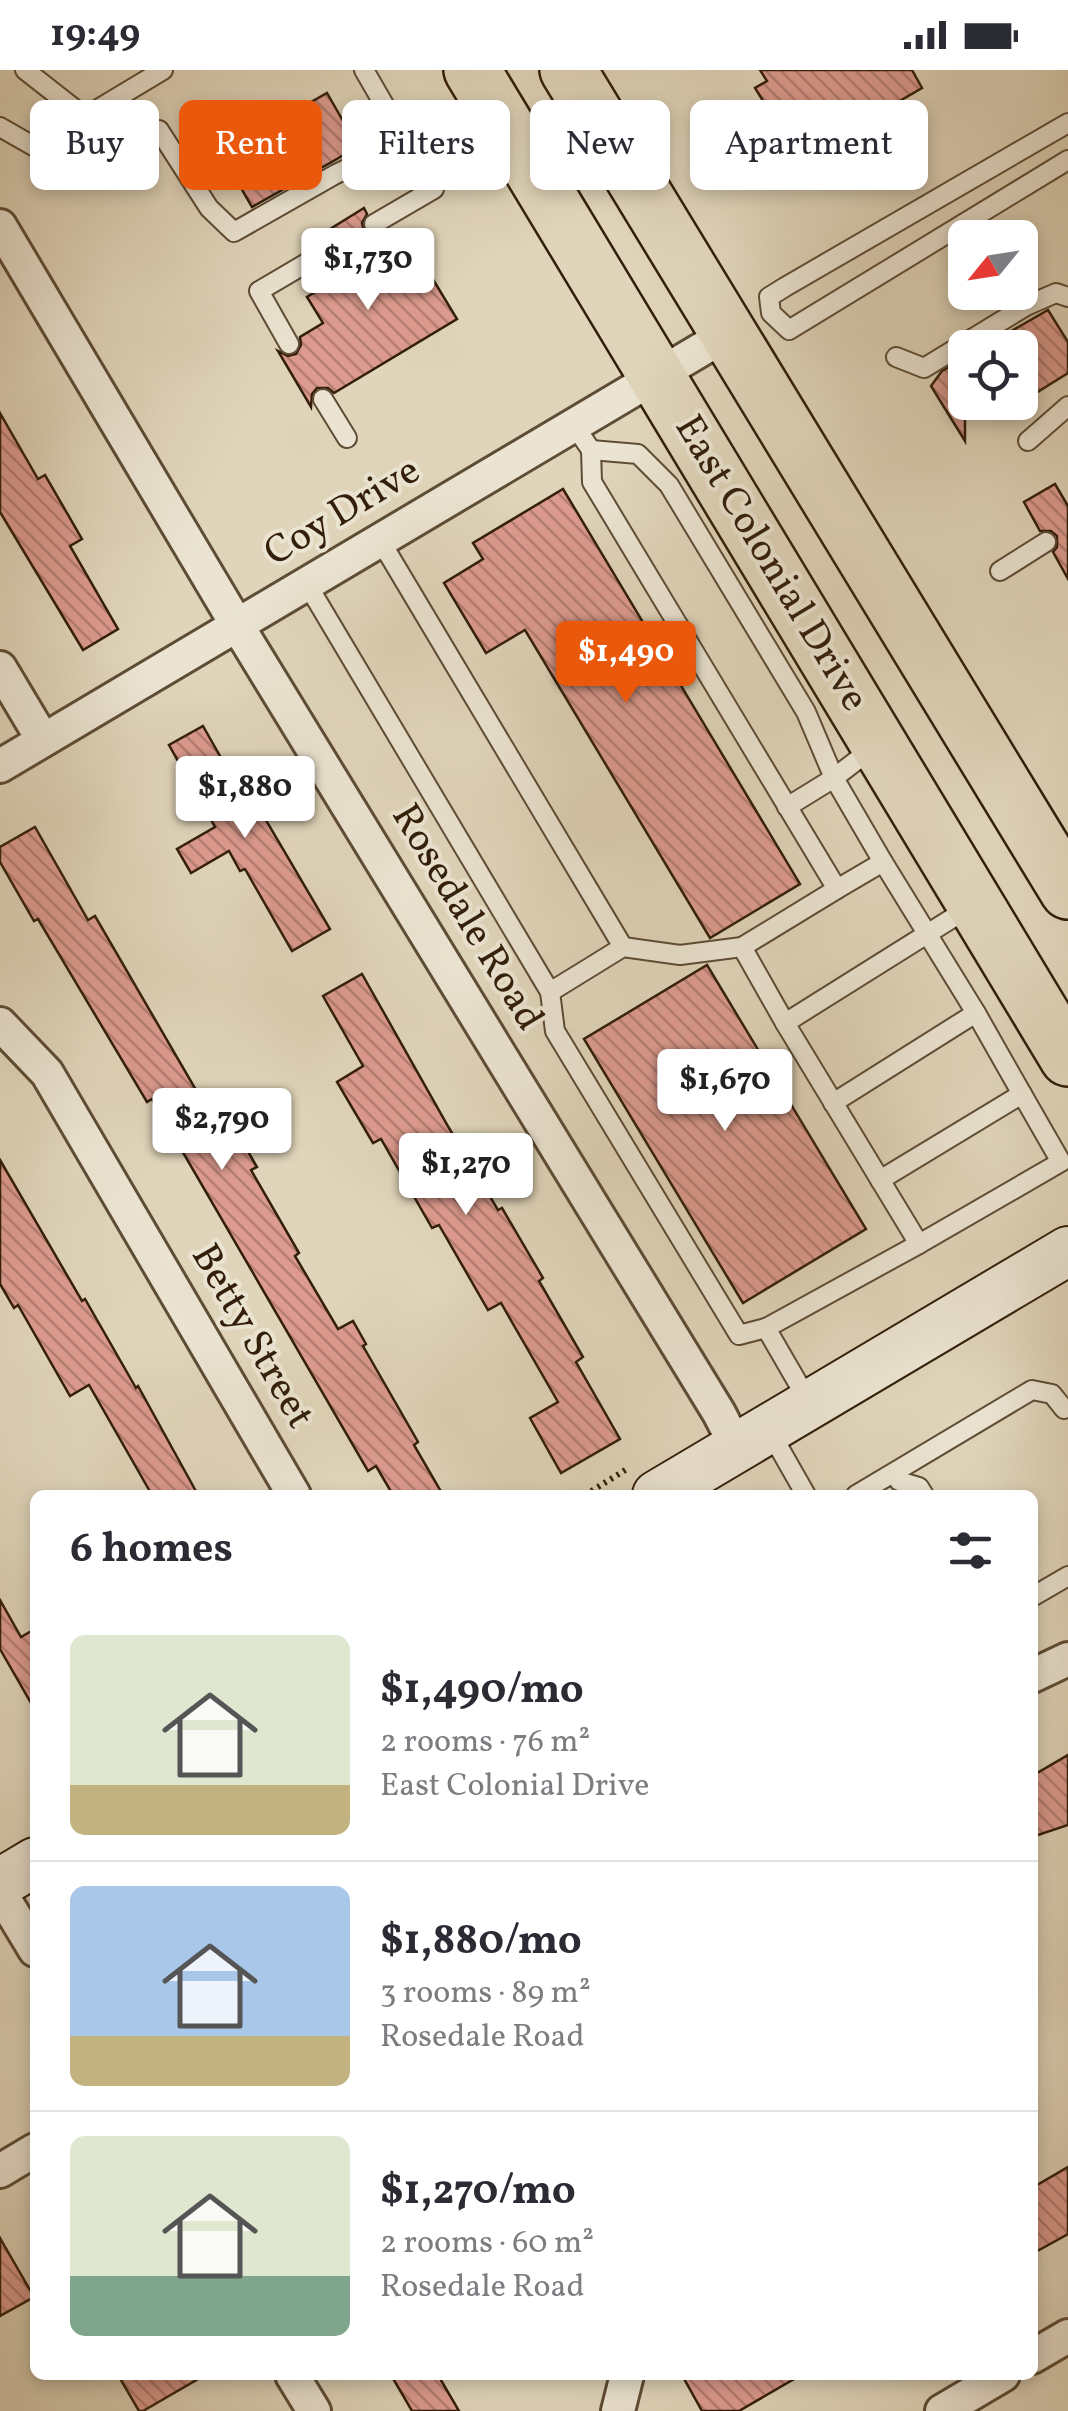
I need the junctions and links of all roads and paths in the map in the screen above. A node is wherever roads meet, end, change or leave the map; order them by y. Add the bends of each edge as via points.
1 (25, 70) edge
2 (163, 70) edge
3 (364, 70) edge
4 (568, 70) edge
5 (483, 88) edge
6 (63, 100) edge
7 (113, 100) edge
8 (381, 100) edge
9 (1068, 123) edge
10 (0, 126) edge
11 (159, 130) dead end
12 (30, 144) edge
13 (1068, 160) edge
14 (342, 171) edge
15 (432, 190) edge
16 (374, 224) dead end
17 (0, 226) edge
18 (339, 244) dead end
19 (1068, 297) edge
20 (748, 323) junction
21 (290, 344) dead end
22 (896, 357) dead end
23 (657, 376) junction
24 (323, 399) dead end
25 (1068, 406) edge
26 (347, 438) dead end
27 (582, 438) junction
28 (1028, 441) dead end
29 (380, 540) junction
30 (1046, 542) dead end
31 (1000, 571) dead end
32 (307, 584) junction
33 (237, 625) junction
34 (0, 668) edge
35 (43, 740) junction
36 (878, 744) junction
37 (0, 766) edge
38 (834, 778) junction
39 (788, 807) junction
40 (883, 862) junction
41 (837, 889) junction
42 (1068, 891) edge
43 (976, 903) junction
44 (926, 935) junction
45 (623, 946) junction
46 (742, 947) junction
47 (550, 992) junction
48 (976, 1014) junction
49 (785, 1023) junction
50 (0, 1024) edge
51 (1068, 1058) edge
52 (1022, 1094) junction
53 (834, 1103) junction
54 (880, 1180) junction
55 (919, 1244) junction
56 (1068, 1251) edge
57 (766, 1328) junction
58 (810, 1405) junction
59 (1064, 1409) dead end
60 (753, 1439) junction
61 (897, 1483) edge
62 (291, 1490) edge
63 (666, 1490) edge
64 (801, 1490) edge
65 (921, 1490) edge
66 (1068, 1576) edge
67 (1038, 1593) edge
68 (1068, 1659) edge
69 (1038, 1673) edge
70 (30, 1865) edge
71 (0, 1883) edge
72 (0, 1892) edge
73 (30, 1942) edge
74 (30, 2153) edge
75 (0, 2171) edge
76 (1068, 2336) edge
77 (1038, 2354) edge
78 (295, 2380) edge
79 (626, 2380) edge
80 (994, 2380) edge
81 (314, 2411) edge
82 (618, 2411) edge
83 (942, 2411) edge

1 - 6 lane
2 - 7 lane
3 - 8 lane
4 - 20 highway
5 - 23 highway, East Colonial Drive
9 - 20 lane via 785,287
10 - 12 lane
11 - 14 lane via 210,208 234,232
13 - 20 lane via 790,330
15 - 16 lane
17 - 33 street, Rosedale Road
18 - 21 lane via 258,291
19 - 22 lane via 1056,293 1026,306 924,368
20 - 23 street, Coy Drive
20 - 42 highway
23 - 27 street, Coy Drive
23 - 36 highway, East Colonial Drive
24 - 26 lane
25 - 28 lane
27 - 29 street, Coy Drive
27 - 38 lane via 638,454 669,485 806,712
27 - 39 lane via 592,482
29 - 32 street, Coy Drive
29 - 45 lane
30 - 31 lane
32 - 33 street, Coy Drive
32 - 47 lane
33 - 35 street, Coy Drive
33 - 60 street, Rosedale Road via 719,1412
34 - 35 street
35 - 37 street, Coy Drive
36 - 38 lane
36 - 43 highway, East Colonial Drive
38 - 39 lane
38 - 40 lane
39 - 41 lane
40 - 41 lane
40 - 44 lane
41 - 46 lane
43 - 44 lane
43 - 51 highway, East Colonial Drive
44 - 48 lane
44 - 49 lane
45 - 46 lane via 680,955
45 - 47 lane
46 - 49 lane
47 - 57 lane via 555,1031 740,1335
48 - 52 lane
48 - 53 lane
49 - 53 lane
50 - 62 street, Betty Street via 47,1072
52 - 54 lane
52 - 55 lane via 1061,1162
53 - 54 lane
54 - 55 lane
55 - 57 lane
56 - 58 street
57 - 58 lane
58 - 60 street
59 - 61 lane via 1052,1394 1032,1390
60 - 63 street
60 - 64 lane
61 - 65 lane
66 - 67 lane
68 - 69 street
70 - 71 street
72 - 73 street
74 - 75 street
76 - 77 street
78 - 81 street
79 - 82 street
80 - 83 street

